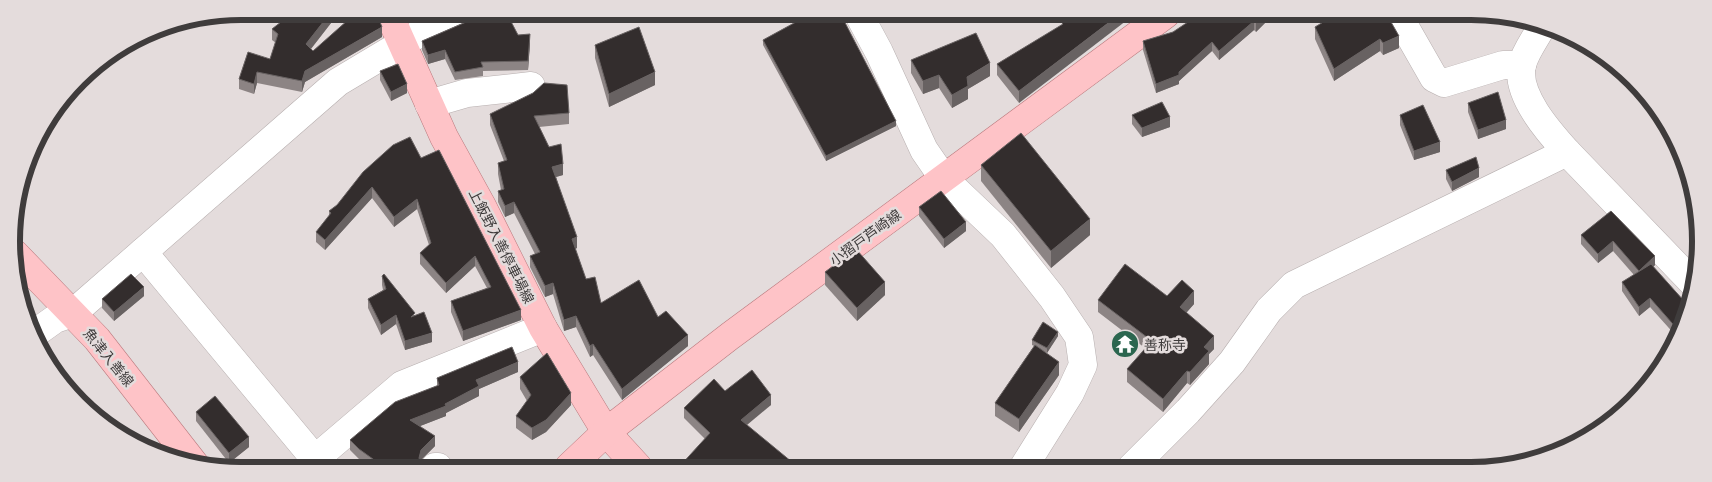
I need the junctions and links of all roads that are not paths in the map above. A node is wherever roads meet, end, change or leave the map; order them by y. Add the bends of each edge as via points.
1 (392, 20) edge
2 (442, 20) edge
3 (862, 20) edge
4 (1158, 20) edge
5 (1401, 20) edge
6 (1539, 31) edge
7 (402, 42) junction
8 (1522, 65) junction
9 (531, 86) dead end
10 (429, 104) junction
11 (1567, 152) junction
12 (944, 179) junction
13 (143, 252) junction
14 (21, 260) edge
15 (1689, 279) edge
16 (73, 313) junction
17 (543, 328) junction
18 (39, 330) edge
19 (606, 432) junction
20 (174, 451) edge
21 (317, 462) edge
22 (319, 462) edge
23 (574, 462) edge
24 (633, 462) edge
25 (1027, 462) edge
26 (1137, 462) edge

1 - 7 main road, 上飯野入善停車場線
2 - 7 street
3 - 12 street via 924,150
4 - 12 main road, 小摺戸芦崎線
5 - 8 street via 1434,78 1444,84 1503,64
6 - 8 street
7 - 10 main road, 上飯野入善停車場線
7 - 13 street via 338,82
8 - 11 street via 1524,90 1542,124
9 - 10 street via 467,93
10 - 17 main road, 上飯野入善停車場線
11 - 15 street
11 - 26 street via 1294,285 1269,310 1232,362
12 - 19 main road, 小摺戸芦崎線 via 730,336
12 - 25 street via 1003,235 1079,337 1083,365 1070,394
13 - 16 street
13 - 21 street
14 - 16 main road, 魚津入善線
16 - 18 street via 55,319
16 - 20 main road, 魚津入善線
17 - 19 main road, 上飯野入善停車場線
17 - 22 street via 402,385
19 - 23 main road, 小摺戸芦崎線
19 - 24 main road, 上飯野入善停車場線

